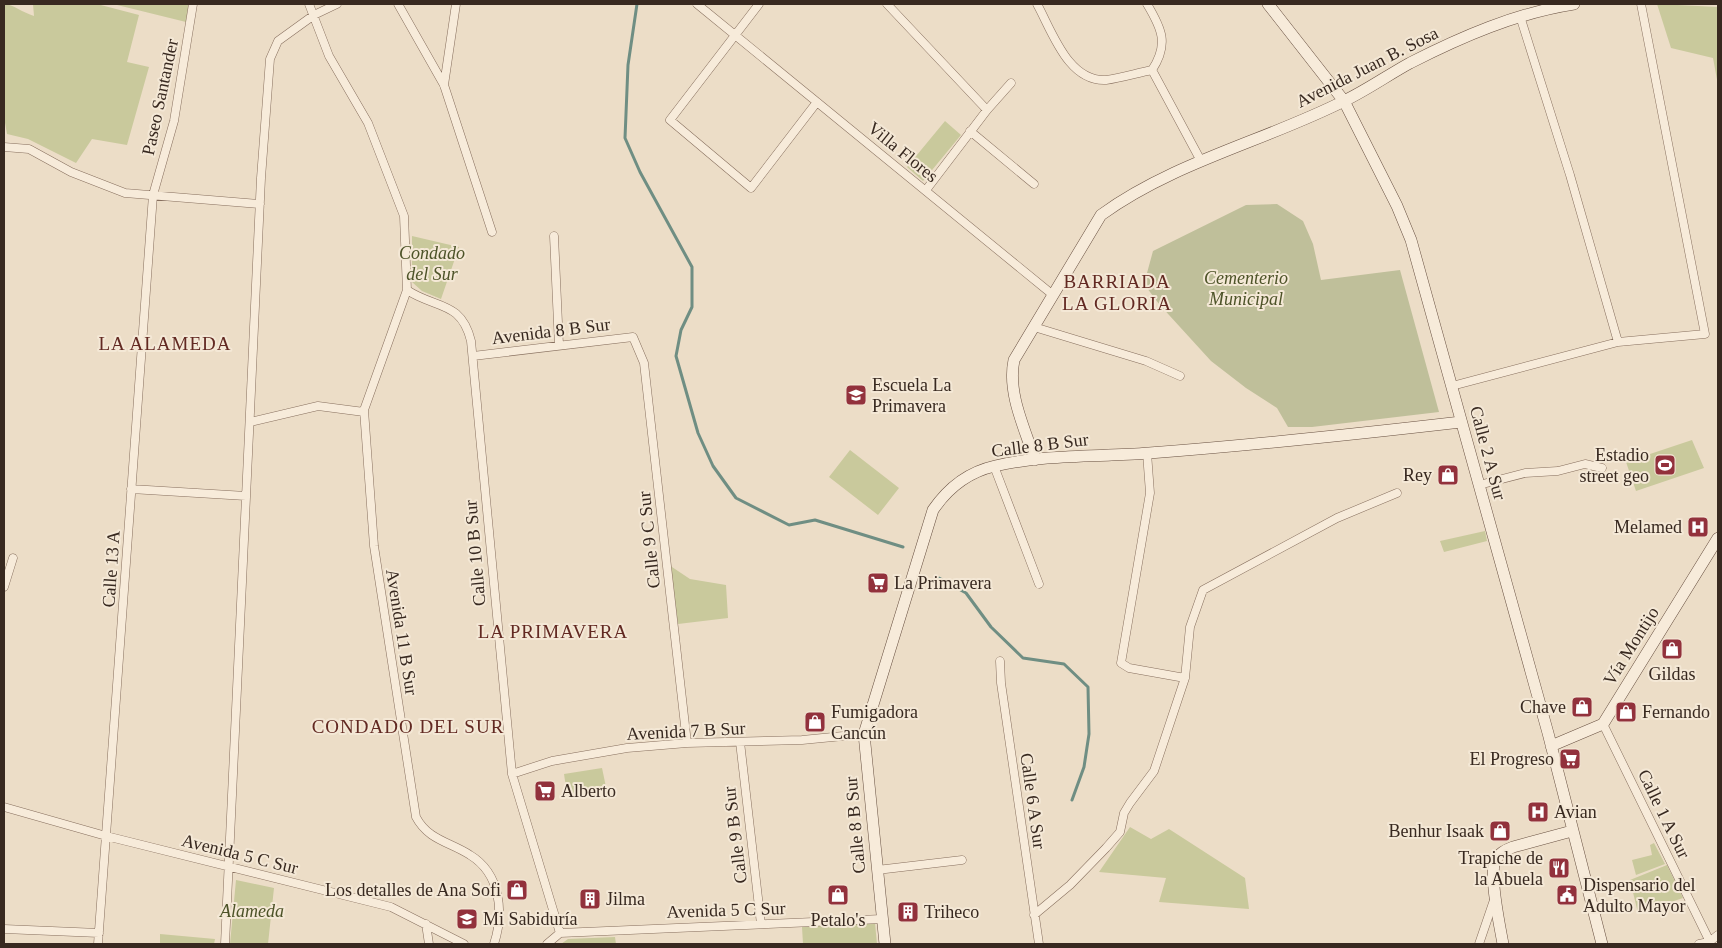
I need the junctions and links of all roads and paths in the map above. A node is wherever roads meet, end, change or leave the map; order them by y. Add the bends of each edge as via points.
1 (193, 4) edge
2 (309, 4) edge
3 (337, 4) edge
4 (398, 4) edge
5 (456, 4) edge
6 (697, 4) edge
7 (759, 4) edge
8 (887, 4) edge
9 (1037, 4) edge
10 (1147, 4) edge
11 (1268, 4) edge
12 (1574, 4) edge
13 (1641, 4) edge
14 (314, 15) junction
15 (1520, 16) junction
16 (733, 35) junction
17 (1152, 70) junction
18 (1011, 83) dead end
19 (444, 85) junction
20 (1344, 101) junction
21 (817, 102) junction
22 (987, 110) junction
23 (970, 131) junction
24 (5, 146) edge
25 (1201, 161) junction
26 (1034, 184) dead end
27 (926, 190) junction
28 (153, 195) junction
29 (260, 204) junction
30 (492, 232) dead end
31 (554, 236) dead end
32 (407, 290) junction
33 (1053, 294) junction
34 (1034, 327) junction
35 (633, 337) joint
36 (1618, 342) junction
37 (559, 345) junction
38 (473, 356) junction
39 (1180, 376) dead end
40 (1452, 386) junction
41 (364, 412) junction
42 (250, 422) junction
43 (1461, 422) junction
44 (1148, 453) junction
45 (1035, 460) junction
46 (994, 466) junction
47 (1602, 468) dead end
48 (1479, 485) junction
49 (131, 490) junction
50 (1398, 493) dead end
51 (246, 496) junction
52 (1718, 538) edge
53 (14, 558) dead end
54 (1039, 584) dead end
55 (4, 587) edge
56 (1000, 661) dead end
57 (1185, 678) junction
58 (1603, 724) junction
59 (864, 734) junction
60 (740, 742) junction
61 (686, 743) junction
62 (1551, 746) junction
63 (512, 774) junction
64 (4, 807) edge
65 (1572, 831) junction
66 (106, 836) junction
67 (962, 860) dead end
68 (228, 867) junction
69 (877, 870) junction
70 (1496, 893) junction
71 (1034, 915) junction
72 (882, 919) junction
73 (426, 924) junction
74 (761, 924) junction
75 (4, 929) edge
76 (99, 933) junction
77 (560, 933) junction
78 (1718, 935) edge
79 (1710, 943) edge
80 (98, 944) edge
81 (225, 944) edge
82 (429, 944) edge
83 (464, 944) edge
84 (494, 944) edge
85 (547, 944) edge
86 (885, 944) edge
87 (1039, 944) edge
88 (1479, 944) edge
89 (1503, 944) edge
90 (1602, 944) edge
91 (1699, 944) edge

1 - 28 street, Paseo Santander via 174,121
2 - 14 street
3 - 14 street
4 - 19 street
5 - 19 street
6 - 16 street, Villa Flores
7 - 16 street
8 - 22 street
9 - 17 street via 1068,61 1079,72 1090,78 1106,80
10 - 17 street via 1156,18 1164,43
11 - 20 street, Calle 2 A Sur
12 - 15 street, Avenida Juan B. Sosa
13 - 36 street via 1705,334
14 - 29 street via 278,41 270,59
14 - 32 street via 329,56 368,123 404,216
15 - 20 street, Avenida Juan B. Sosa via 1410,63
15 - 36 street
16 - 21 street, Villa Flores
16 - 21 street via 670,120 751,188
17 - 25 street
18 - 22 street
19 - 30 street
20 - 25 street, Avenida Juan B. Sosa
20 - 40 street, Calle 2 A Sur via 1411,240
21 - 27 street, Villa Flores
22 - 23 street
23 - 26 street
23 - 27 street
24 - 28 street via 29,149 71,172 125,193
25 - 33 street, Avenida Juan B. Sosa via 1120,201 1101,215
27 - 33 street, Villa Flores
28 - 29 street
28 - 49 street, Calle 13 A
29 - 42 street
31 - 37 street
32 - 38 street, Calle 10 B Sur via 458,313 468,328
32 - 41 street, Avenida 11 B Sur
33 - 34 street
34 - 39 street
34 - 45 street via 1014,360 1012,373 1020,417
35 - 37 street, Avenida 8 B Sur
35 - 61 street, Calle 9 C Sur via 644,363
36 - 40 street
37 - 38 street, Avenida 8 B Sur
38 - 63 street, Calle 10 B Sur
40 - 43 street, Calle 2 A Sur
41 - 42 street via 318,406
41 - 84 street, Avenida 11 B Sur via 374,546 416,817 422,829 472,856 490,875 496,887 500,911
42 - 51 street
43 - 44 street, Calle 8 B Sur
43 - 48 street, Calle 2 A Sur
44 - 45 street, Calle 8 B Sur
44 - 57 street via 1150,493 1121,662 1129,668
45 - 46 street, Calle 8 B Sur
46 - 54 street
46 - 59 street, Calle 8 B Sur via 965,477 944,493 933,510
47 - 48 street via 1584,464 1558,471 1525,473
48 - 62 street, Calle 2 A Sur
49 - 51 street
49 - 66 street, Calle 13 A
50 - 57 street via 1337,518 1203,590 1190,626
51 - 68 street
52 - 58 street, Vía Montijo
53 - 55 street
56 - 71 street, Calle 6 A Sur
57 - 71 street via 1154,771 1124,813 1120,832 1070,885
58 - 62 street
58 - 79 street, Calle 1 A Sur
59 - 60 street, Avenida 7 B Sur
59 - 69 street, Calle 8 B Sur
60 - 61 street, Avenida 7 B Sur
60 - 74 street, Calle 9 B Sur
61 - 63 street, Avenida 7 B Sur via 600,752 552,761
62 - 65 street, Calle 2 A Sur
63 - 77 street, Calle 10 B Sur
64 - 66 street, Avenida 5 C Sur
65 - 70 street via 1504,850 1494,866
65 - 90 street, Calle 2 A Sur
66 - 68 street, Avenida 5 C Sur
66 - 76 street, Calle 13 A
67 - 69 street
68 - 73 street, Avenida 5 C Sur via 391,908
68 - 81 street
69 - 72 street, Calle 8 B Sur
70 - 88 street
70 - 89 street
71 - 87 street, Calle 6 A Sur
72 - 74 street, Avenida 5 C Sur
72 - 86 street, Calle 8 B Sur
73 - 82 street
73 - 83 street, Avenida 5 C Sur
74 - 77 street, Avenida 5 C Sur
75 - 76 street
76 - 80 street, Calle 13 A
77 - 85 street
78 - 79 street
79 - 91 street

